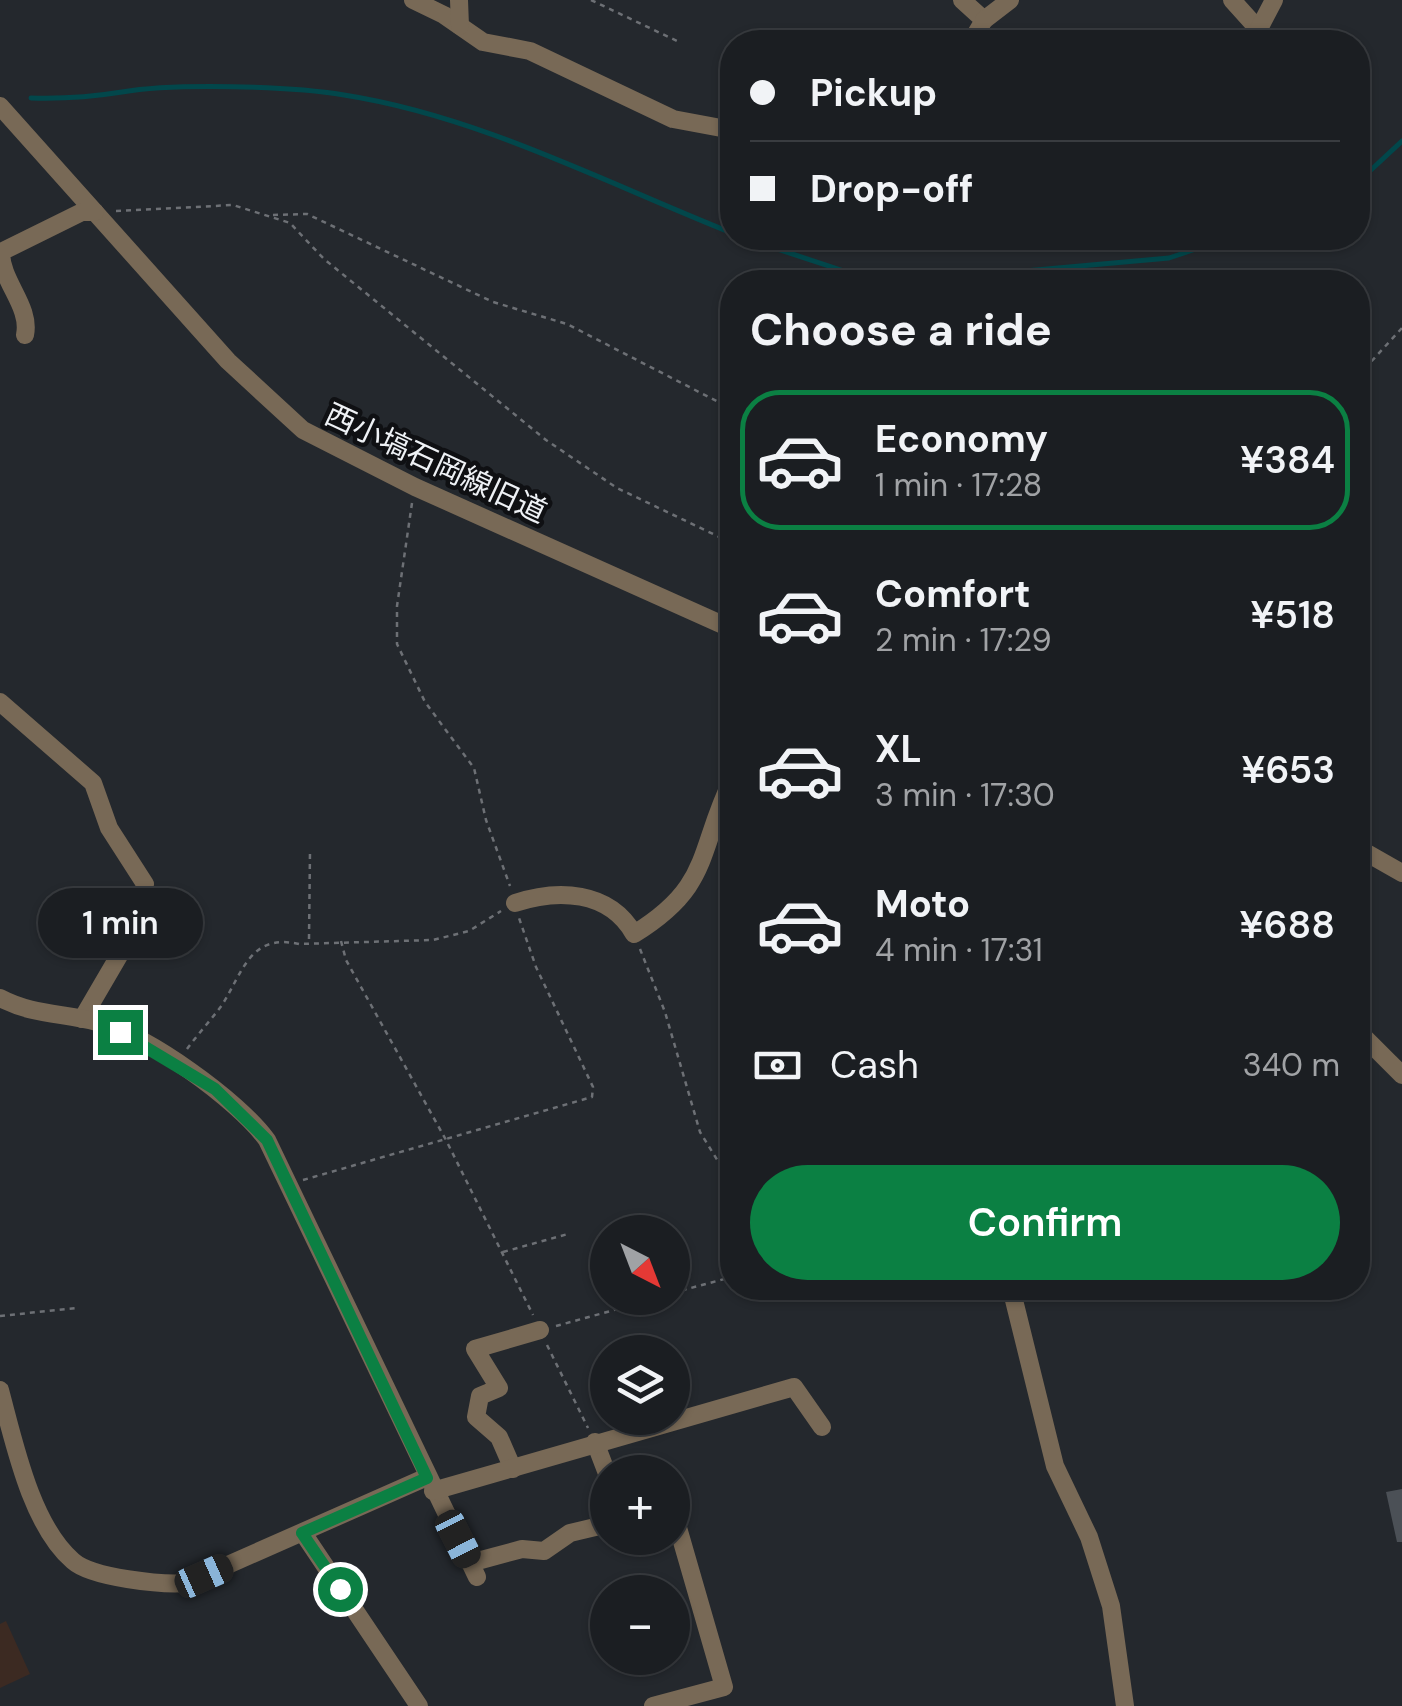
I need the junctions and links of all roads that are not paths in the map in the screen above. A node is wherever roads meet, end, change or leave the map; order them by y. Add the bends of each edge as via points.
1 (413, 0) edge
2 (459, 0) edge
3 (962, 0) edge
4 (1010, 0) edge
5 (1232, 0) edge
6 (1274, 0) edge
7 (984, 20) junction
8 (460, 26) junction
9 (978, 30) edge
10 (1251, 30) edge
11 (1258, 30) edge
12 (0, 106) edge
13 (720, 128) edge
14 (95, 212) junction
15 (25, 336) dead end
16 (720, 624) edge
17 (0, 702) edge
18 (720, 814) edge
19 (1370, 855) edge
20 (1402, 873) edge
21 (515, 903) road end
22 (0, 998) edge
23 (82, 1020) junction
24 (1370, 1043) edge
25 (1402, 1075) edge
26 (1014, 1300) edge
27 (540, 1330) road end
28 (0, 1390) edge
29 (822, 1427) dead end
30 (595, 1442) junction
31 (8, 1454) edge
32 (600, 1455) edge
33 (513, 1469) junction
34 (430, 1484) junction
35 (590, 1528) edge
36 (302, 1533) junction
37 (686, 1555) edge
38 (419, 1706) edge
39 (653, 1706) edge
40 (1125, 1706) edge

1 - 8 street
2 - 8 street
3 - 7 street
4 - 7 street
5 - 10 street
6 - 11 street
7 - 9 street
8 - 13 street via 482,42 530,51 673,119
12 - 14 street, 西小塙石岡線旧道
14 - 15 street via 82,212 1,252 28,322
14 - 16 street, 西小塙石岡線旧道 via 284,416 324,444
17 - 23 street via 93,783 109,828 146,884 134,930
18 - 21 street via 698,876 678,902 634,934 607,906 569,894
19 - 20 street
22 - 23 street via 43,1015
23 - 34 street via 120,1032 175,1064 254,1122
24 - 25 street
26 - 40 street via 1055,1466 1089,1537 1111,1606
27 - 33 street via 476,1348 499,1388 480,1396 476,1417 499,1436
28 - 31 street
29 - 30 street via 794,1387
30 - 32 street
30 - 33 street
31 - 36 street via 62,1550 79,1566 159,1584 187,1583
33 - 34 street
34 - 35 street via 473,1570 522,1549 544,1551
34 - 36 street
36 - 38 street
37 - 39 street via 724,1687

